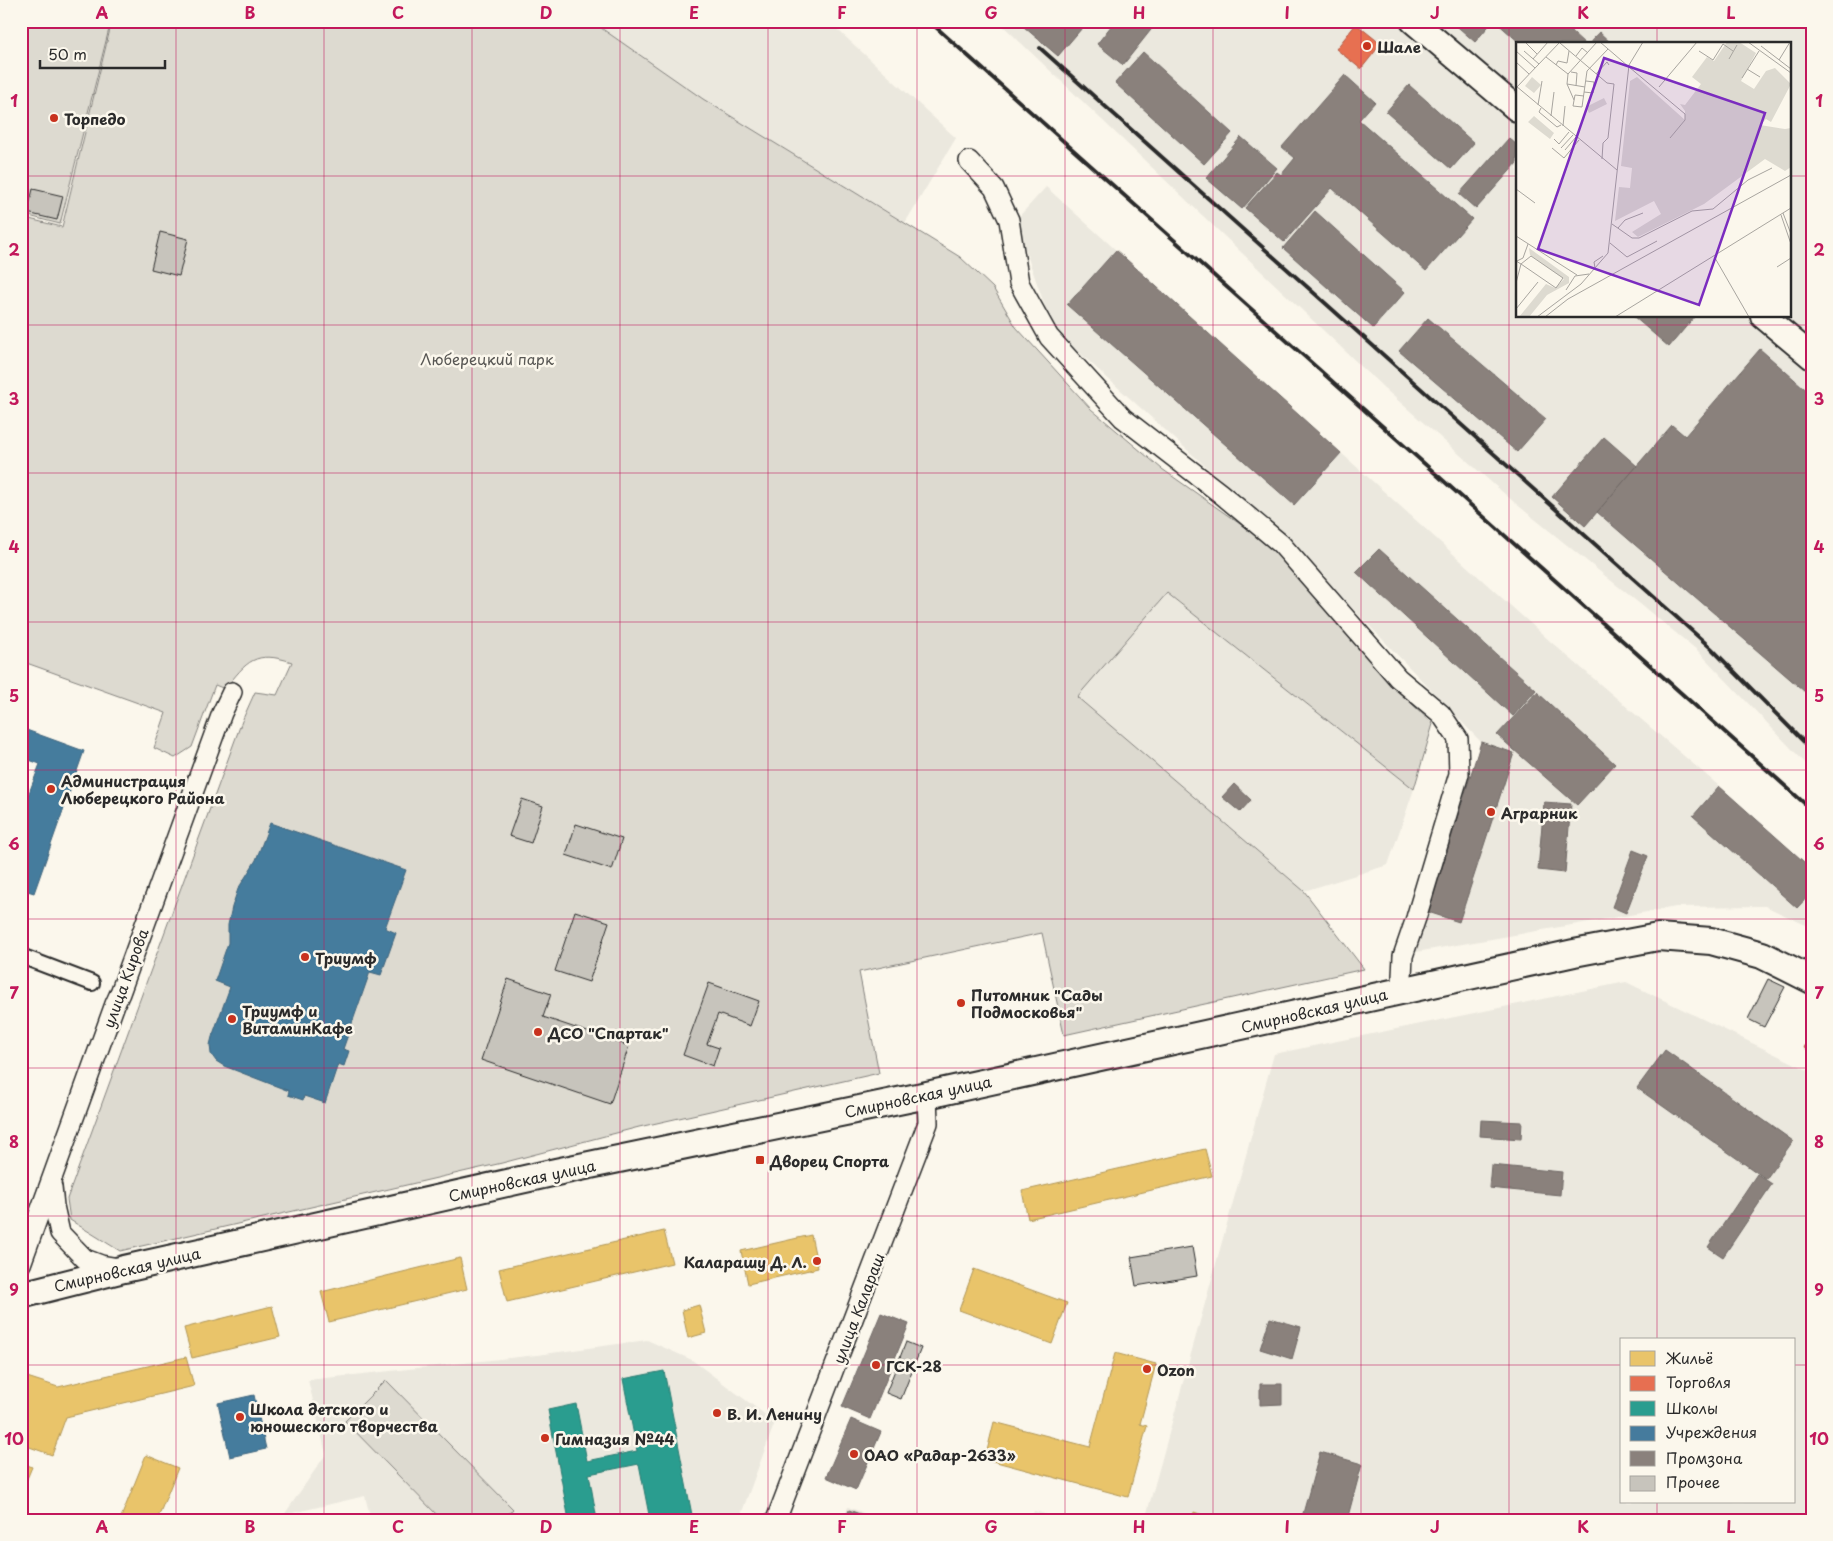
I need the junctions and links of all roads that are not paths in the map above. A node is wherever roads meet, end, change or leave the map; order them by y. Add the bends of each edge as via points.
1 (1413, 21) edge
2 (1516, 108) edge
3 (969, 161) dead end
4 (1765, 318) edge
5 (1812, 357) edge
6 (232, 692) dead end
7 (21, 956) edge
8 (1812, 980) edge
9 (92, 983) dead end
10 (1404, 990) junction
11 (927, 1095) junction
12 (52, 1181) junction
13 (21, 1264) edge
14 (124, 1269) junction
15 (21, 1295) edge
16 (776, 1520) edge

1 - 2 street
3 - 10 street via 994,188 1009,220 1019,283 1049,337 1123,418 1281,544 1398,678 1441,714 1458,739 1459,774 1403,956
4 - 5 street
6 - 12 street, улица Кирова via 114,1004
7 - 9 street
8 - 10 main road, Смирновская улица via 1762,955 1711,941 1658,937
10 - 11 main road, Смирновская улица
11 - 14 main road, Смирновская улица via 556,1172
11 - 16 street, улица Калараш via 928,1123
12 - 13 street, улица Кирова
12 - 14 street via 60,1233 85,1259
14 - 15 main road, Смирновская улица

